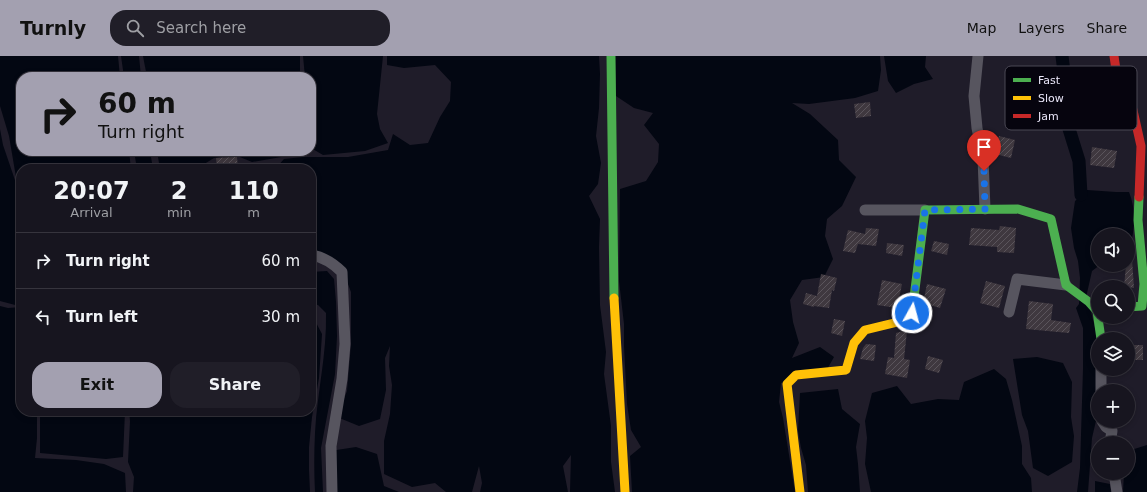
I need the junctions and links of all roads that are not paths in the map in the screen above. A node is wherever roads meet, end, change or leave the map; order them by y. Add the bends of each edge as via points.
1 (611, 56) edge
2 (978, 56) edge
3 (1114, 56) edge
4 (1115, 66) edge
5 (1137, 128) edge
6 (985, 209) junction
7 (866, 210) dead end
8 (925, 210) junction
9 (316, 256) edge
10 (1066, 285) junction
11 (1091, 305) edge
12 (1135, 306) edge
13 (1009, 312) dead end
14 (1108, 428) edge
15 (1111, 436) edge
16 (1115, 480) edge
17 (332, 492) edge
18 (625, 492) edge
19 (800, 492) edge
20 (1117, 492) edge

1 - 18 street via 613,284
2 - 6 street via 974,96 983,158
3 - 4 street
5 - 12 street via 1141,146 1138,220 1144,284 1142,306
6 - 8 street
6 - 10 street via 1018,209 1051,218
7 - 8 street
8 - 19 street via 912,313 904,321 864,330 854,342 846,370 796,376 787,384
9 - 17 street via 342,272 345,344 342,379 330,446
10 - 11 street
10 - 13 street via 1017,279
14 - 15 street via 1112,431
16 - 20 street

